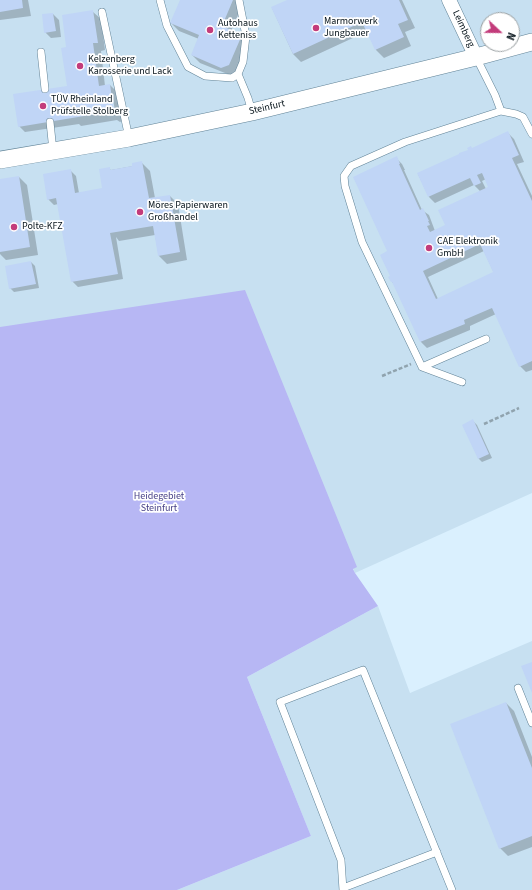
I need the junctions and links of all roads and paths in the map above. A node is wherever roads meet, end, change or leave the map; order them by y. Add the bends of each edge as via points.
1 (160, 0) edge
2 (239, 0) edge
3 (449, 0) edge
4 (102, 12) dead end
5 (532, 42) edge
6 (41, 52) dead end
7 (476, 57) junction
8 (238, 74) junction
9 (45, 89) dead end
10 (501, 111) junction
11 (252, 112) junction
12 (50, 122) dead end
13 (532, 134) edge
14 (129, 138) junction
15 (53, 151) junction
16 (0, 160) edge
17 (486, 339) dead end
18 (420, 364) junction
19 (382, 376) dead end
20 (462, 382) dead end
21 (519, 408) dead end
22 (484, 424) dead end
23 (518, 688) dead end
24 (532, 723) edge
25 (436, 852) junction
26 (343, 889) edge
27 (452, 890) edge

1 - 8 lane via 167,26 188,67 205,76 232,78
2 - 8 lane via 246,36 243,62
3 - 7 street, Leimberg
4 - 14 lane
5 - 7 street, Steinfurt
6 - 9 lane
7 - 10 lane
7 - 11 street, Steinfurt
8 - 11 lane
10 - 13 lane via 523,118
10 - 18 lane via 405,142 351,166 344,176 362,242
11 - 14 street, Steinfurt
12 - 15 lane
14 - 15 street, Steinfurt
15 - 16 street, Steinfurt
17 - 18 lane
18 - 19 path
18 - 20 lane
21 - 22 path
23 - 24 lane
25 - 26 lane
25 - 26 lane via 363,670 280,702 340,860
25 - 27 lane

